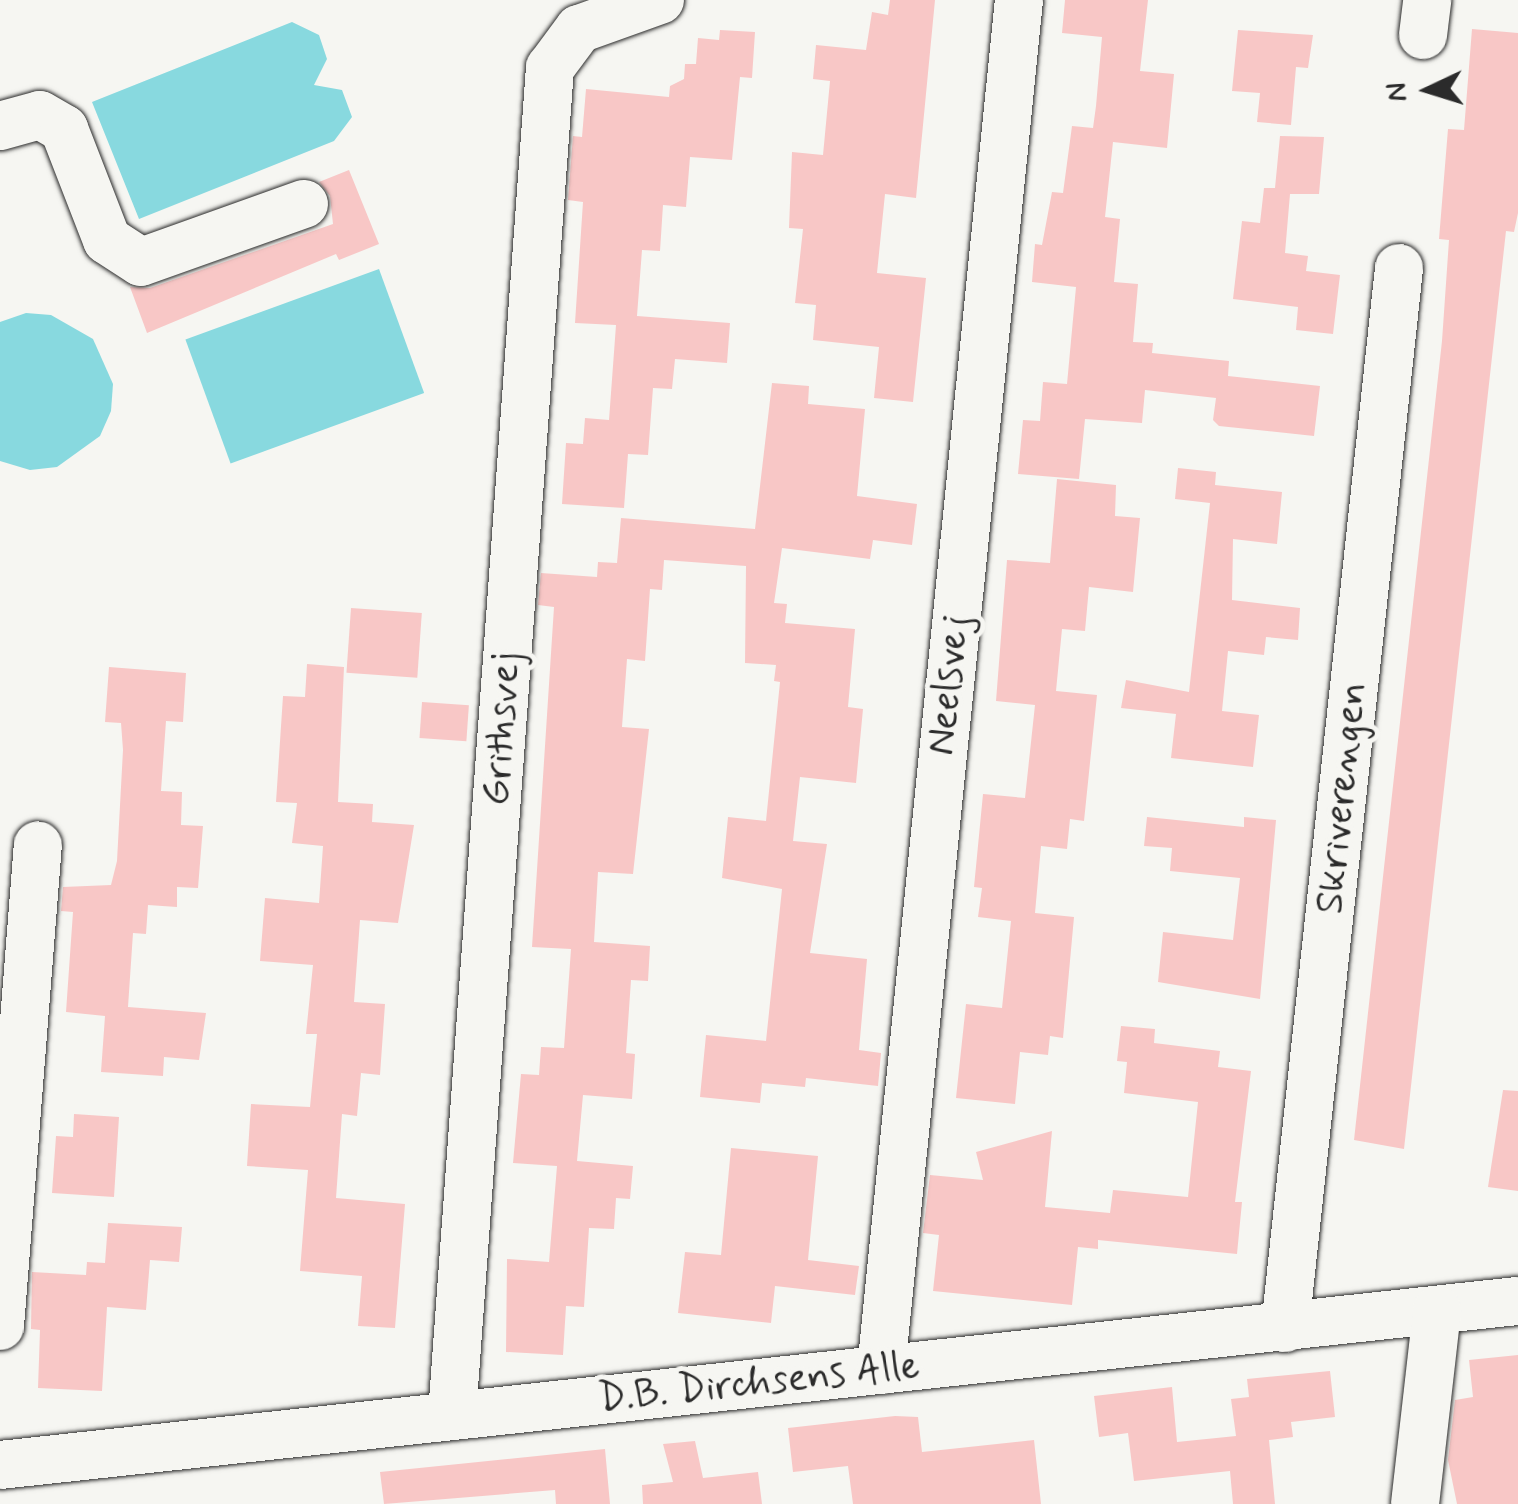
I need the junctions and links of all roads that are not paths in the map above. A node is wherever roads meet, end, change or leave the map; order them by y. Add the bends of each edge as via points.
1 (660, 0) edge
2 (1019, 0) edge
3 (0, 126) edge
4 (304, 204) dead end
5 (1399, 268) dead end
6 (38, 845) dead end
7 (1518, 1301) edge
8 (1437, 1310) junction
9 (0, 1326) edge
10 (1285, 1328) junction
11 (881, 1370) junction
12 (452, 1415) junction
13 (0, 1465) edge
14 (1414, 1504) edge

1 - 12 street, Grithsvej via 579,29 550,68
2 - 11 street, Neelsvej
3 - 4 street via 40,115 64,129 107,240 141,262
5 - 10 street, Skriverengen
6 - 9 street
7 - 8 street, D.B. Dirchsens Alle
8 - 10 street, D.B. Dirchsens Alle
8 - 14 street
10 - 11 street, D.B. Dirchsens Alle
11 - 12 street, D.B. Dirchsens Alle
12 - 13 street, D.B. Dirchsens Alle

